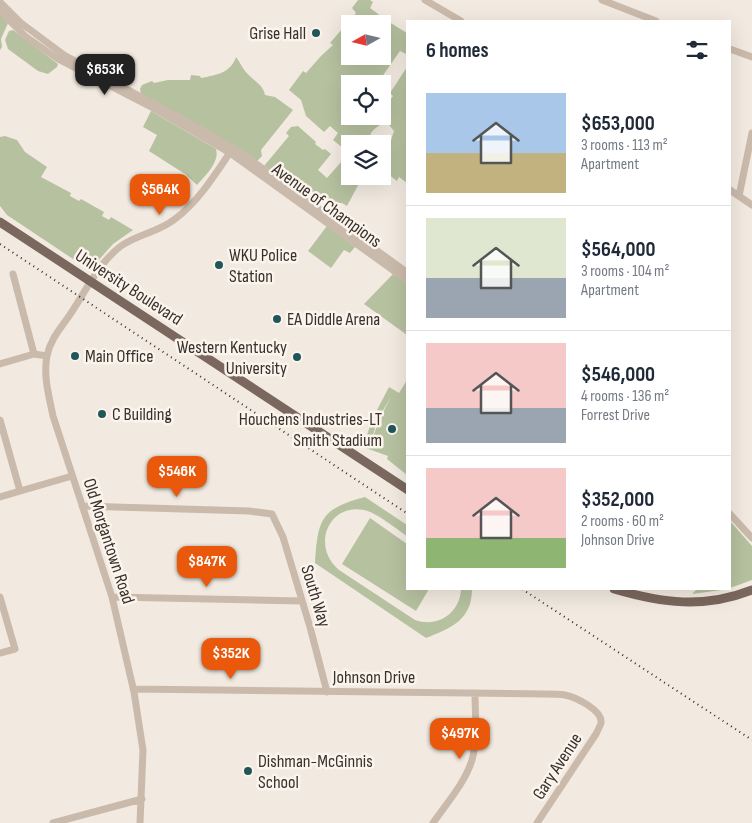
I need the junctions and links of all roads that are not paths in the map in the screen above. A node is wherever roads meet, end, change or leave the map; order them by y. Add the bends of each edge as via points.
1 (425, 0) edge
2 (602, 0) edge
3 (0, 2) edge
4 (0, 11) edge
5 (459, 20) edge
6 (653, 20) edge
7 (731, 49) edge
8 (752, 57) edge
9 (752, 133) edge
10 (231, 151) junction
11 (731, 191) edge
12 (739, 196) junction
13 (752, 205) edge
14 (0, 216) edge
15 (3, 224) edge
16 (406, 271) edge
17 (13, 274) dead end
18 (406, 280) edge
19 (91, 281) junction
20 (34, 354) junction
21 (47, 356) junction
22 (0, 364) edge
23 (0, 420) edge
24 (72, 476) junction
25 (406, 489) edge
26 (20, 491) junction
27 (0, 497) edge
28 (82, 506) junction
29 (731, 515) edge
30 (752, 538) edge
31 (618, 590) edge
32 (752, 590) edge
33 (0, 597) edge
34 (112, 597) junction
35 (302, 601) junction
36 (0, 653) edge
37 (133, 689) junction
38 (327, 692) junction
39 (476, 693) junction
40 (600, 724) joint
41 (142, 799) junction
42 (53, 823) edge
43 (140, 823) edge
44 (433, 823) edge
45 (538, 823) edge

1 - 5 street
2 - 6 street
3 - 10 street via 20,24 64,55 149,100
4 - 10 street via 25,36 58,59
7 - 8 street
9 - 12 street
10 - 16 street, Avenue of Champions
10 - 18 street, Avenue of Champions
10 - 19 street, Old Morgantown Road via 202,191 176,219 122,245
11 - 12 street
12 - 13 street
14 - 15 main road
15 - 19 main road, University Boulevard
17 - 20 street
19 - 21 street, Old Morgantown Road via 55,336
19 - 25 main road, University Boulevard
20 - 21 street
20 - 22 street
21 - 24 street, Old Morgantown Road via 47,390
23 - 26 street
24 - 26 street
24 - 28 street, Old Morgantown Road
26 - 27 street
28 - 34 street, Old Morgantown Road
28 - 35 street, South Way via 269,513 279,526
29 - 30 street
31 - 32 main road via 685,603 721,600
33 - 36 street via 15,649
34 - 35 street
34 - 37 street, Old Morgantown Road
35 - 38 street, South Way
37 - 38 street, Johnson Drive
37 - 41 street, Old Morgantown Road via 142,750
38 - 39 street, Johnson Drive
39 - 40 street, Johnson Drive via 568,696 596,711
39 - 44 street via 472,760
40 - 45 street, Gary Avenue
41 - 42 street
41 - 43 street, Old Morgantown Road

